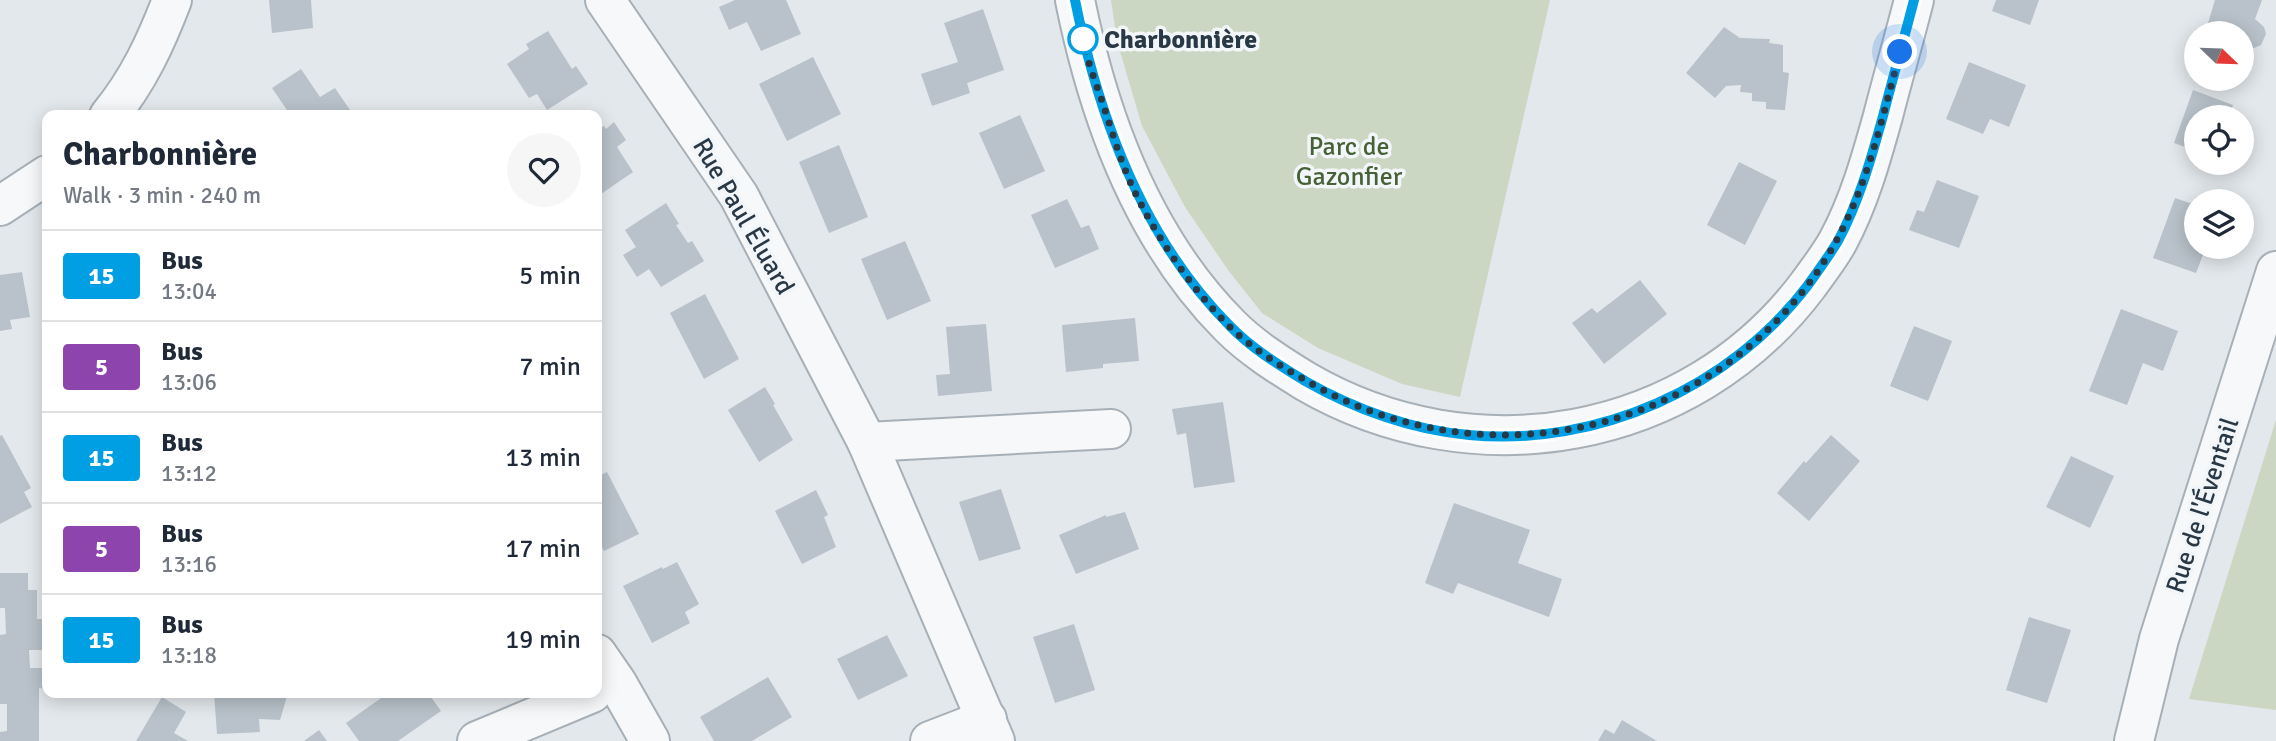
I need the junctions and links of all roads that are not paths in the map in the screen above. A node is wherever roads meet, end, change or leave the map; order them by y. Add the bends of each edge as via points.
1 (172, 0) edge
2 (605, 0) edge
3 (1075, 0) edge
4 (1914, 0) edge
5 (127, 110) edge
6 (42, 177) edge
7 (0, 206) edge
8 (2276, 271) edge
9 (1111, 429) dead end
10 (867, 442) junction
11 (602, 681) edge
12 (564, 698) edge
13 (991, 730) edge
14 (477, 741) edge
15 (650, 741) edge
16 (930, 741) edge
17 (2134, 741) edge

1 - 5 street
2 - 10 street, Rue Paul Éluard via 738,196
3 - 4 street via 1085,47 1132,187 1169,252 1231,328 1275,363 1367,410 1417,426 1469,435 1521,436 1560,432 1639,411 1690,387 1737,357 1773,325 1837,242 1861,190
6 - 7 street
8 - 17 street, Rue de l'Éventail via 2159,639
9 - 10 street
10 - 13 street, Rue Paul Éluard
11 - 15 street
12 - 14 street
13 - 16 street, Rue Paul Éluard

